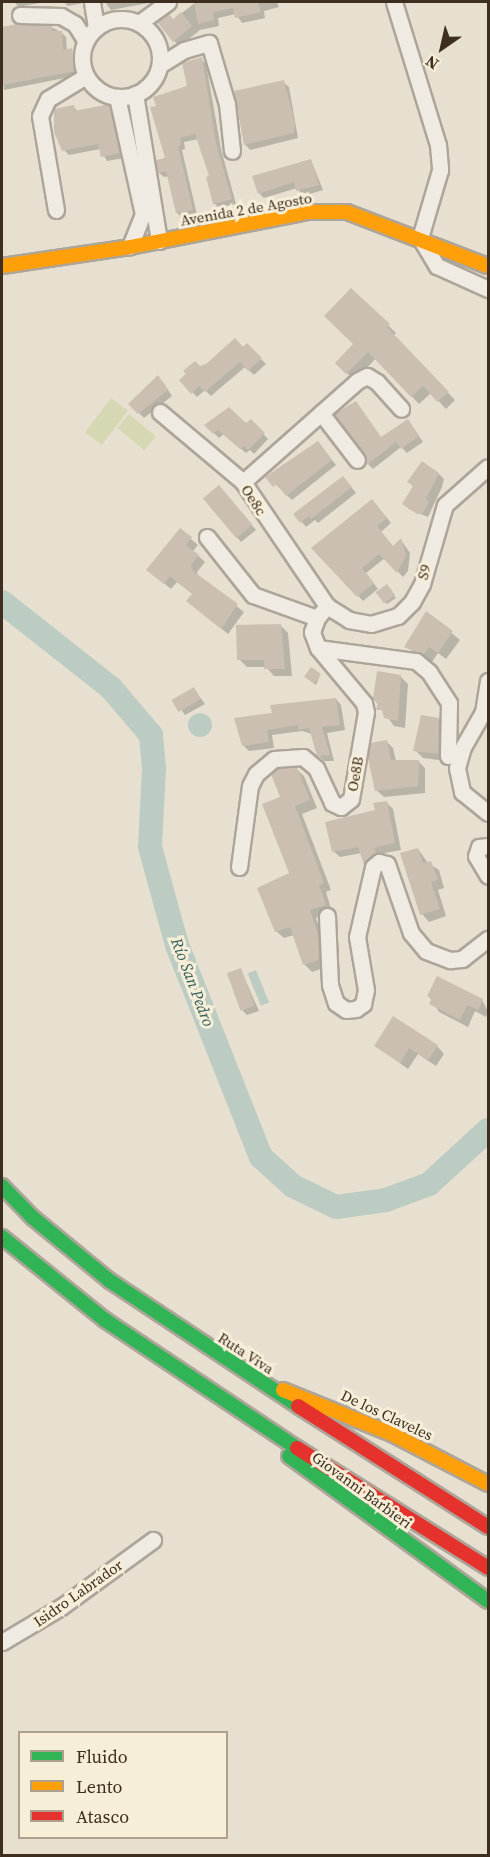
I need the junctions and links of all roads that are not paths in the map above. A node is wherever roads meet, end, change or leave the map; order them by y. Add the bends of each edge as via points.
1 (92, 2) edge
2 (168, 2) edge
3 (394, 2) edge
4 (20, 15) dead end
5 (140, 23) junction
6 (96, 26) junction
7 (86, 40) junction
8 (160, 65) junction
9 (86, 76) junction
10 (135, 94) junction
11 (117, 98) junction
12 (232, 152) dead end
13 (56, 210) dead end
14 (420, 238) junction
15 (159, 241) junction
16 (130, 247) junction
17 (2, 266) edge
18 (489, 266) edge
19 (489, 289) edge
20 (401, 409) dead end
21 (160, 412) dead end
22 (321, 413) junction
23 (357, 460) dead end
24 (489, 467) edge
25 (243, 482) junction
26 (207, 537) dead end
27 (327, 606) junction
28 (317, 618) junction
29 (318, 648) junction
30 (489, 681) edge
31 (448, 756) dead end
32 (489, 813) edge
33 (489, 846) edge
34 (239, 867) dead end
35 (489, 876) edge
36 (327, 916) dead end
37 (489, 939) edge
38 (2, 1186) edge
39 (2, 1237) edge
40 (268, 1387) junction
41 (221, 1400) junction
42 (489, 1484) edge
43 (489, 1527) edge
44 (153, 1540) dead end
45 (489, 1568) edge
46 (489, 1601) edge
47 (2, 1642) edge

1 - 6 street
2 - 5 street
3 - 14 street via 438,145 440,170
4 - 7 street via 61,16 85,34
5 - 6 street via 124,19
5 - 8 street via 160,48
6 - 7 street
7 - 9 street via 82,60
8 - 10 street via 154,80
8 - 12 street via 184,50 209,43 227,104
9 - 11 street via 96,88
9 - 13 street via 48,99 40,116
10 - 11 street
10 - 15 street
11 - 16 street via 143,214
14 - 15 main road, Avenida 2 de Agosto via 348,212 309,212
14 - 18 main road, Avenida 2 de Agosto
14 - 19 street via 436,266
15 - 16 main road, Avenida 2 de Agosto
16 - 17 main road, Avenida 2 de Agosto
20 - 22 street via 367,376
21 - 25 street, Oe8c
22 - 23 street
22 - 25 street
24 - 27 street, S9 via 445,505 422,584 398,616 371,624 349,620
25 - 27 street, Oe8c
26 - 28 street via 253,595
27 - 28 street
28 - 29 street via 312,632
29 - 31 street via 416,661 429,672 449,703
29 - 34 street, Oe8B via 364,703 366,712 351,799 340,807 332,803 316,768 303,757 274,759 256,774 250,786
30 - 32 street via 483,712 463,747 457,768 462,792
33 - 35 street via 479,847 476,856
36 - 37 street via 330,985 336,1003 346,1010 356,1010 363,1004 366,990 357,937 373,867 379,862 387,864 411,933 426,951 450,960 462,959
38 - 40 main road, Ruta Viva via 32,1217 110,1281
39 - 41 main road via 105,1320
40 - 42 main road, De los Claveles via 297,1392 382,1429
40 - 43 main road, Ruta Viva
41 - 45 main road
41 - 46 main road, Giovanni Barbieri via 300,1466
44 - 47 street, Isidro Labrador via 61,1607

